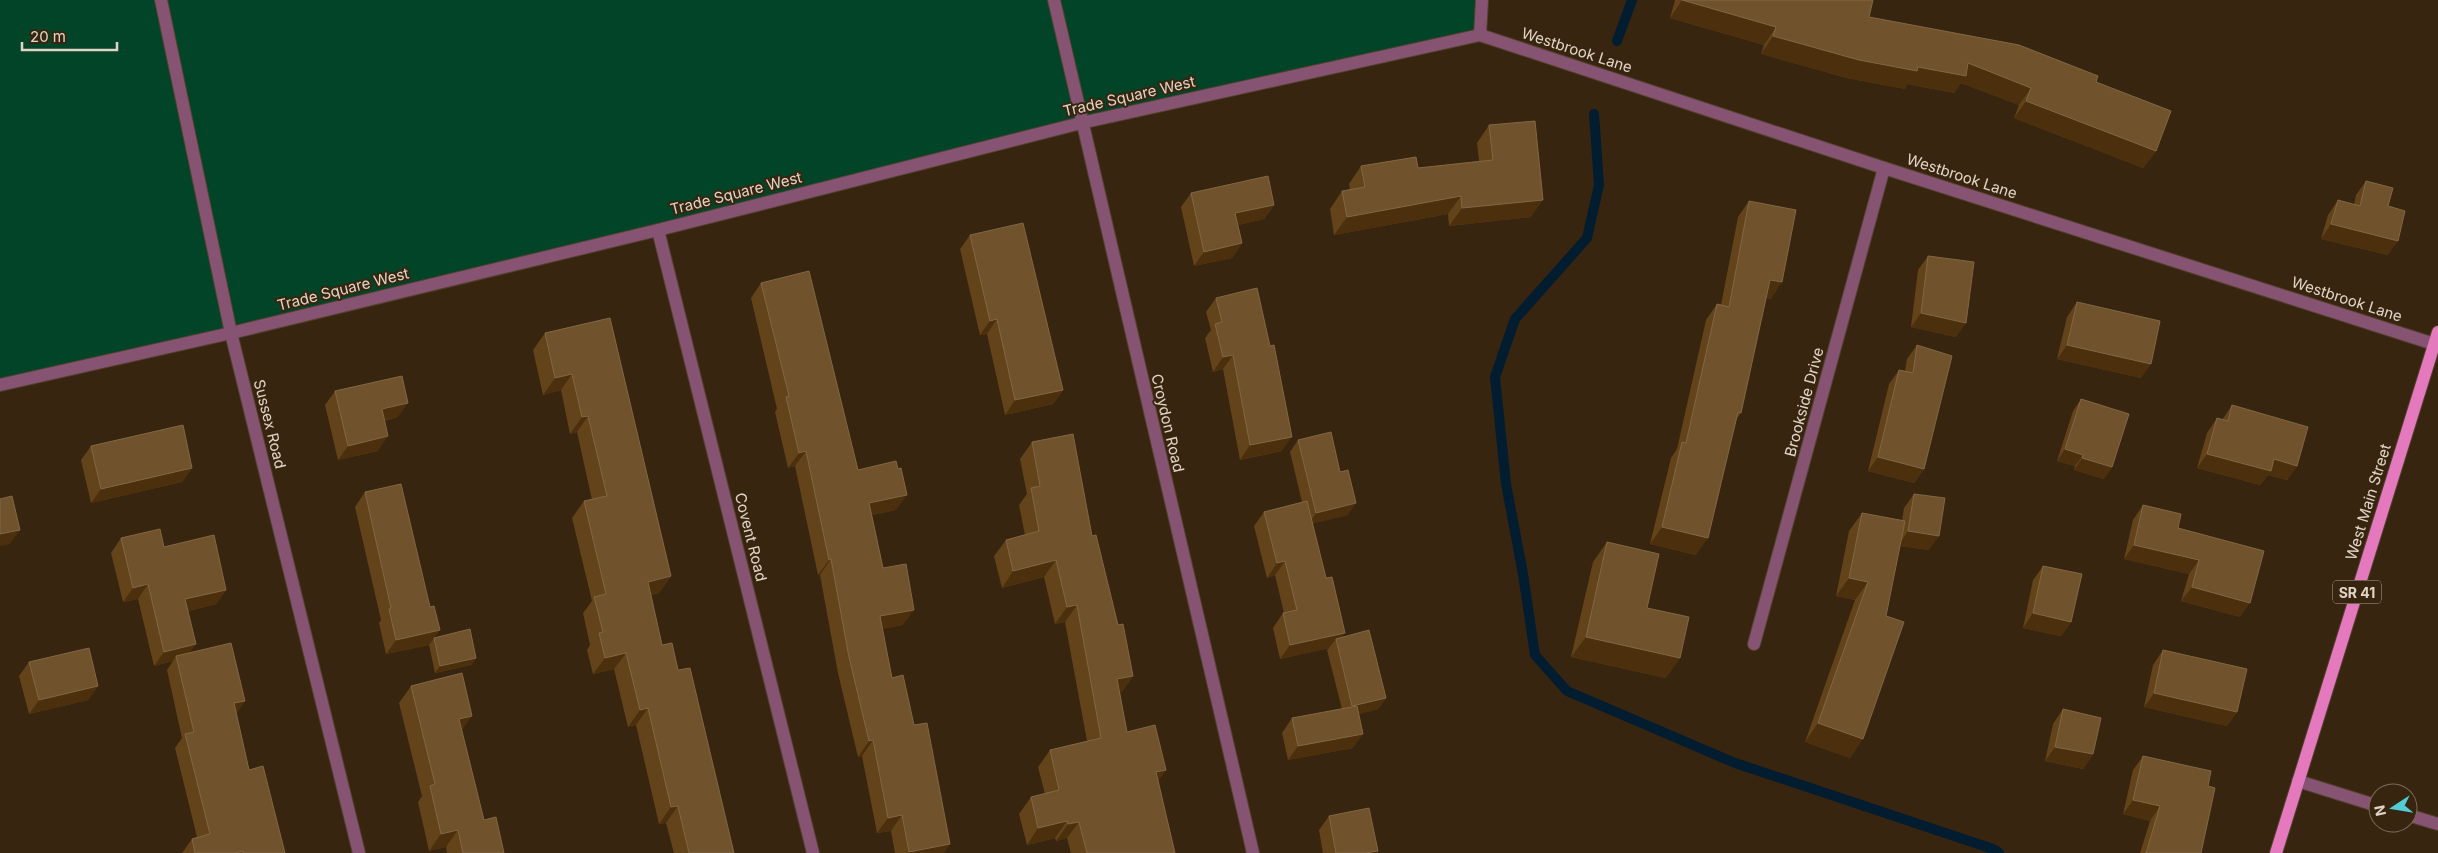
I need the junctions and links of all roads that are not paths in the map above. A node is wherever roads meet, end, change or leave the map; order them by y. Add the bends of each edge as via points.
1 (161, 0) edge
2 (1054, 0) edge
3 (1482, 0) edge
4 (1480, 35) junction
5 (1081, 122) junction
6 (1884, 168) junction
7 (658, 230) junction
8 (230, 333) junction
9 (2436, 338) edge
10 (0, 385) edge
11 (1754, 644) dead end
12 (2298, 781) junction
13 (2368, 803) edge
14 (2418, 818) edge
15 (2438, 824) edge
16 (359, 853) edge
17 (813, 853) edge
18 (1252, 853) edge
19 (2276, 853) edge

1 - 8 street, Sussex Road
2 - 5 street, Croydon Road
3 - 4 street
4 - 5 street, Trade Square West
4 - 6 street, Westbrook Lane
5 - 7 street, Trade Square West
5 - 18 street, Croydon Road
6 - 9 street, Westbrook Lane
6 - 11 street, Brookside Drive
7 - 8 street, Trade Square West
7 - 17 street, Covent Road
8 - 10 street, Trade Square West
8 - 16 street, Sussex Road
9 - 12 main road, West Main Street / SR 41
12 - 13 street
12 - 19 main road, West Main Street / SR 41
14 - 15 street

